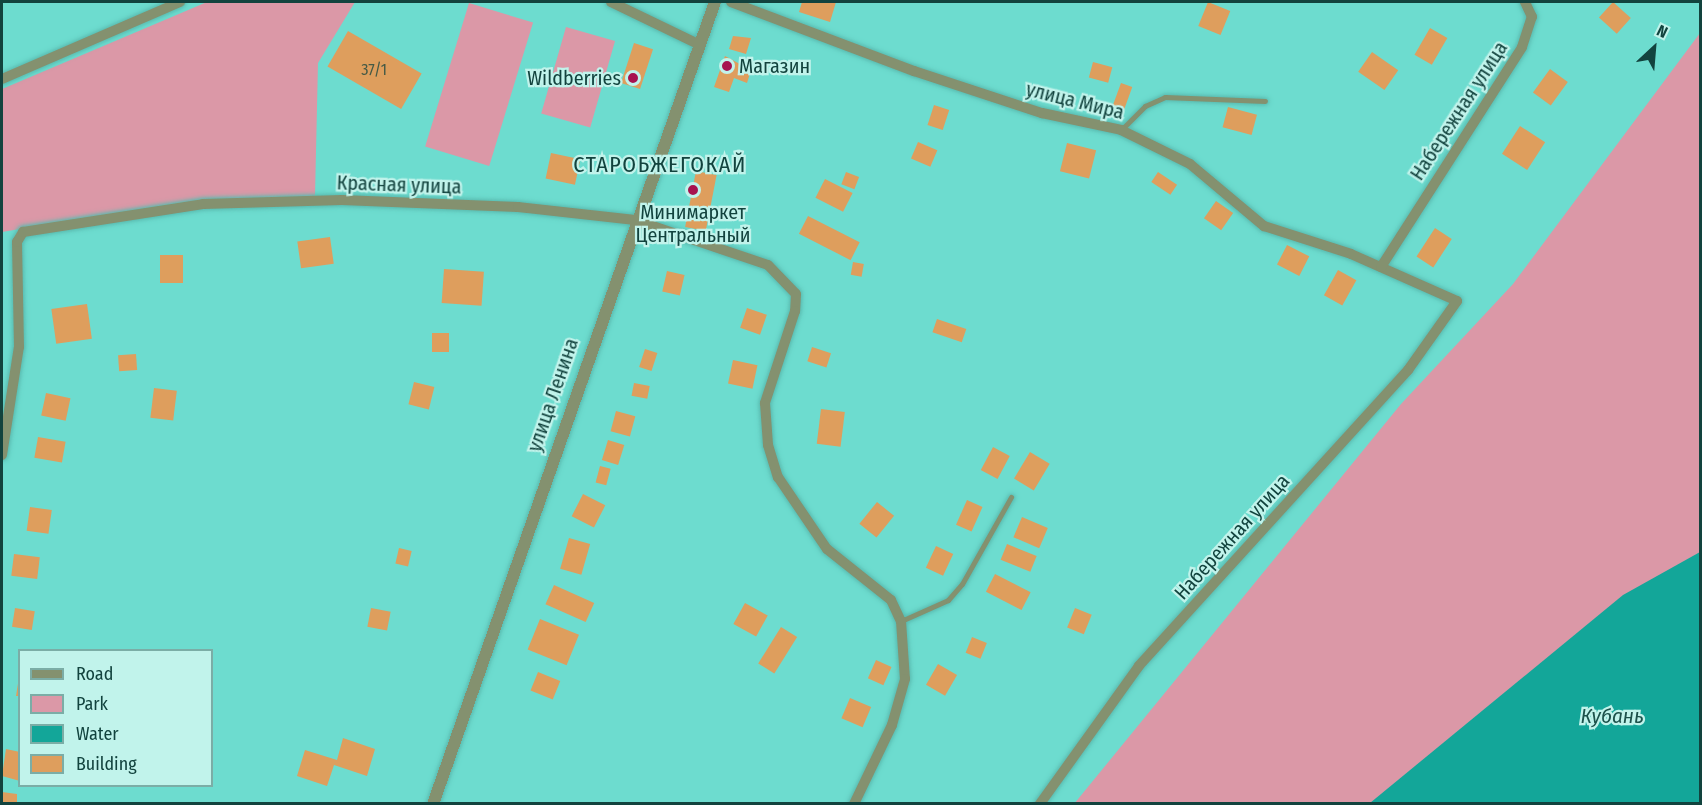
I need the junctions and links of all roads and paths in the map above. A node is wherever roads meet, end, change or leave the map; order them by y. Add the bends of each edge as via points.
1 (180, 2) edge
2 (611, 2) edge
3 (715, 2) edge
4 (731, 2) edge
5 (1526, 2) edge
6 (700, 45) junction
7 (2, 79) edge
8 (1265, 101) dead end
9 (1121, 130) junction
10 (635, 220) junction
11 (1381, 267) junction
12 (1456, 301) joint
13 (2, 456) edge
14 (1011, 496) dead end
15 (901, 621) junction
16 (433, 804) edge
17 (854, 804) edge
18 (1040, 804) edge

1 - 7 street
2 - 6 street
3 - 6 street, улица Ленина
4 - 9 street, улица Мира via 946,82 1042,113
5 - 11 street, Набережная улица via 1532,16 1522,47
6 - 10 street, улица Ленина
8 - 9 lane via 1165,97 1145,106
9 - 11 street, улица Мира via 1190,164 1264,226
10 - 13 street, Красная улица via 518,207 342,200 203,204 23,232 17,242 20,347
10 - 15 street, Красная улица via 768,265 796,294 795,311 765,403 768,445 778,477 827,549 891,600
10 - 16 street, улица Ленина
11 - 12 street, улица Мира
12 - 18 street, Набережная улица via 1408,370 1139,666
14 - 15 lane via 962,584 948,600
15 - 17 street via 904,679 892,725

